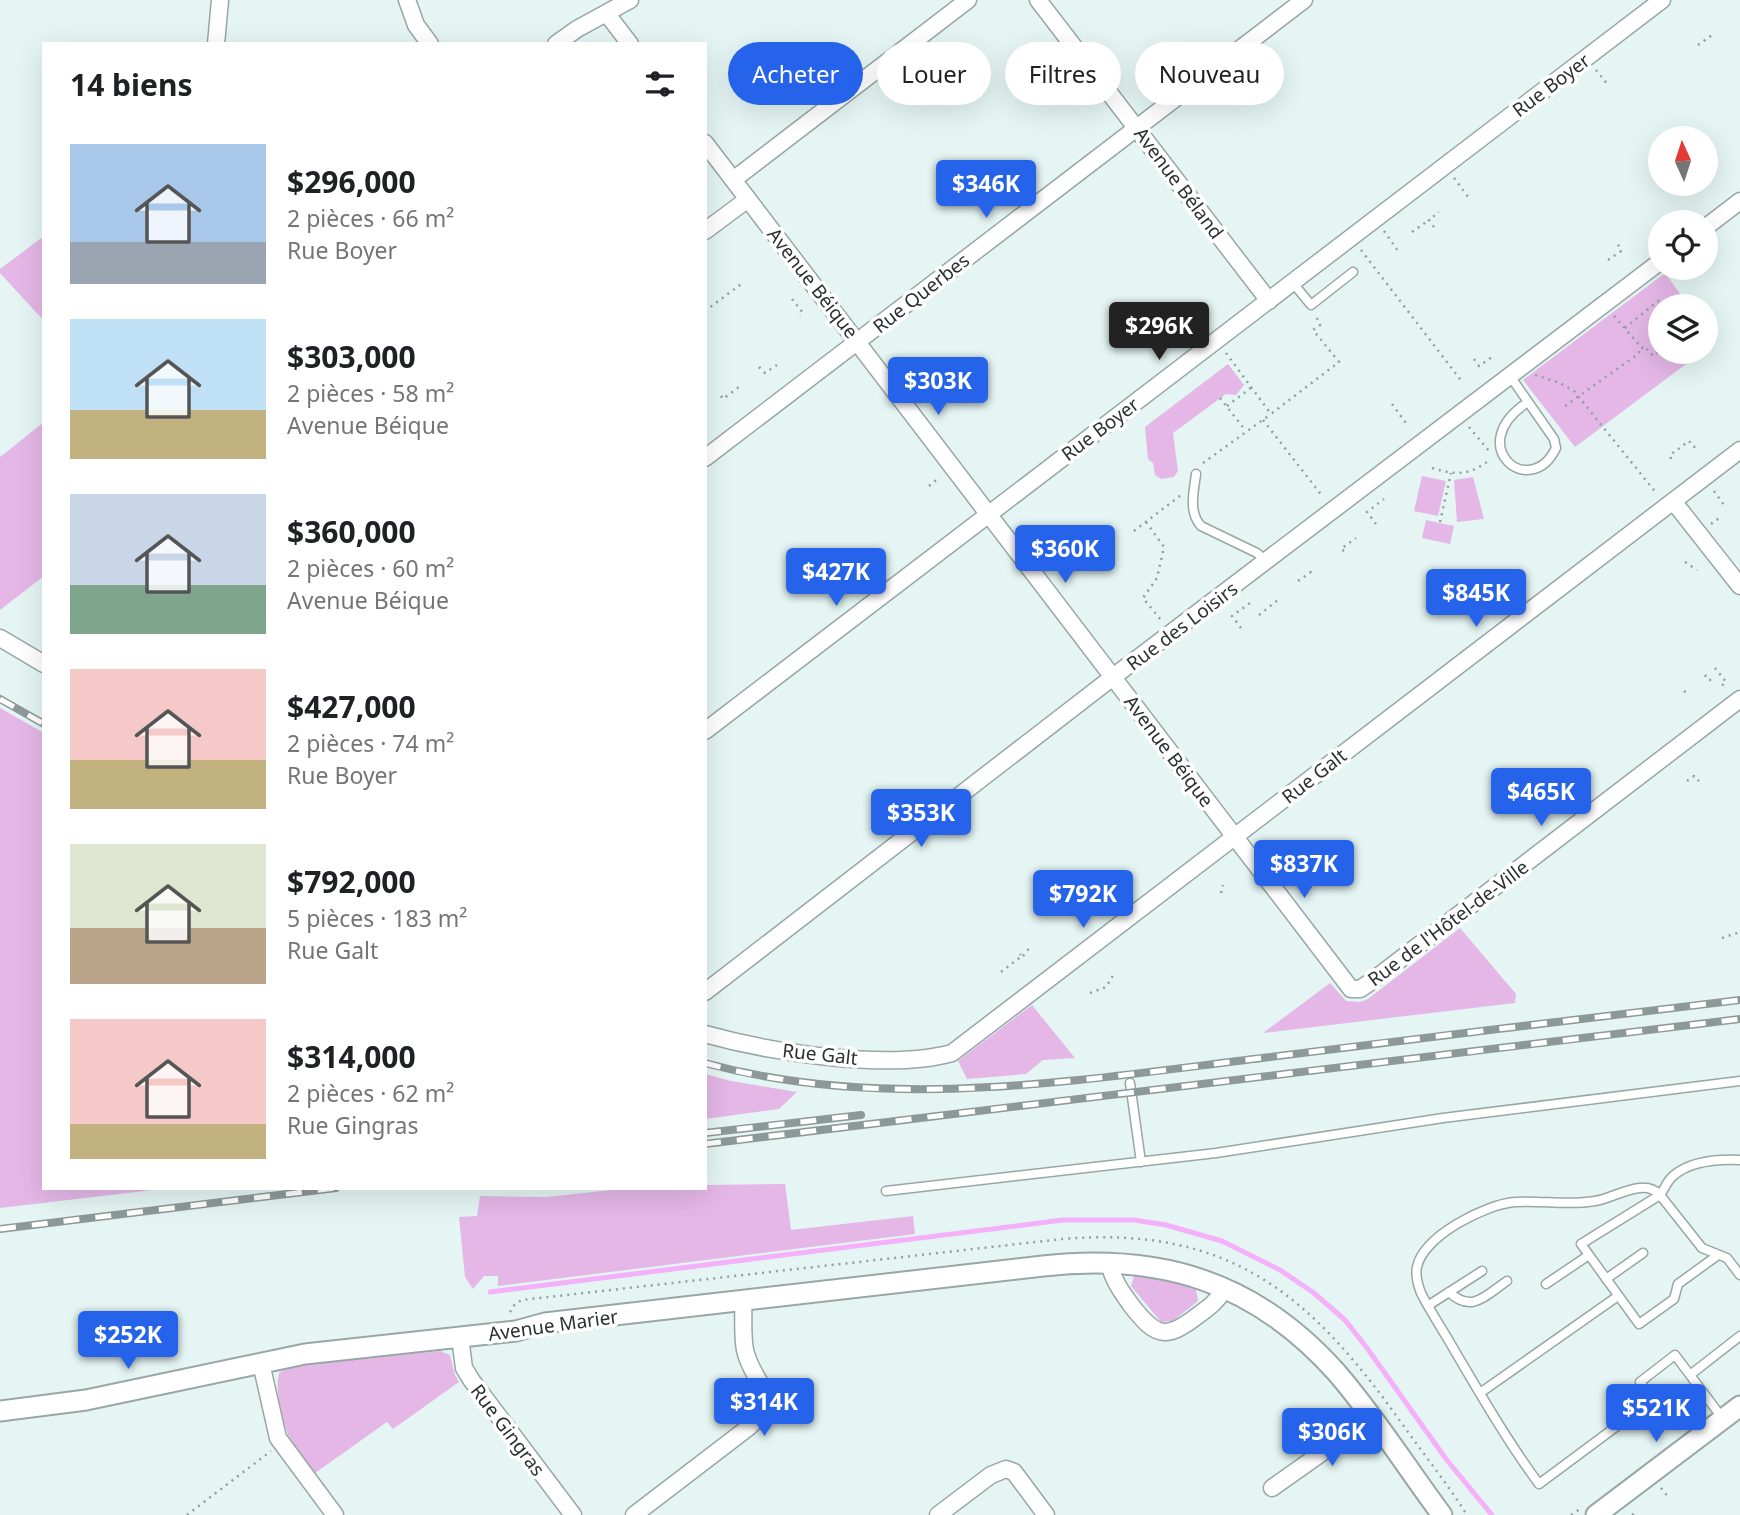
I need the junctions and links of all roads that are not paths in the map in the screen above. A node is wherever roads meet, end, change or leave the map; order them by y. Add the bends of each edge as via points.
1 (220, 0) edge
2 (407, 0) edge
3 (630, 0) edge
4 (968, 0) edge
5 (1038, 0) edge
6 (1304, 0) edge
7 (1662, 0) edge
8 (607, 14) junction
9 (216, 42) edge
10 (428, 42) edge
11 (559, 42) edge
12 (628, 42) edge
13 (1137, 127) junction
14 (707, 146) edge
15 (733, 180) junction
16 (748, 199) junction
17 (1740, 201) edge
18 (1718, 217) edge
19 (707, 230) edge
20 (1648, 271) edge
21 (1353, 272) dead end
22 (1293, 283) junction
23 (1269, 301) junction
24 (859, 341) junction
25 (1510, 376) junction
26 (1528, 402) junction
27 (1740, 450) edge
28 (707, 456) edge
29 (1195, 474) road end
30 (1666, 499) junction
31 (988, 515) junction
32 (1266, 561) junction
33 (1740, 586) edge
34 (0, 638) edge
35 (42, 663) edge
36 (1113, 677) junction
37 (1740, 699) edge
38 (707, 729) edge
39 (1234, 838) junction
40 (707, 990) edge
41 (1354, 990) joint
42 (707, 1034) edge
43 (1740, 1081) edge
44 (1130, 1083) dead end
45 (1740, 1160) edge
46 (1141, 1161) junction
47 (886, 1191) dead end
48 (1660, 1195) junction
49 (1109, 1253) junction
50 (1643, 1253) dead end
51 (1590, 1255) junction
52 (1717, 1255) junction
53 (1482, 1271) dead end
54 (1740, 1275) edge
55 (1606, 1279) junction
56 (1507, 1281) dead end
57 (1546, 1284) dead end
58 (1224, 1289) junction
59 (1450, 1292) junction
60 (1618, 1296) junction
61 (743, 1301) junction
62 (1429, 1305) junction
63 (1740, 1336) edge
64 (460, 1337) junction
65 (261, 1363) junction
66 (1690, 1375) junction
67 (1480, 1393) junction
68 (1660, 1409) dead end
69 (0, 1411) edge
70 (1735, 1411) edge
71 (1371, 1418) junction
72 (1617, 1426) dead end
73 (1272, 1488) dead end
74 (335, 1515) edge
75 (573, 1515) edge
76 (635, 1515) edge
77 (937, 1515) edge
78 (1046, 1515) edge
79 (1442, 1515) edge
80 (1596, 1515) edge

1 - 9 street
2 - 10 street
3 - 8 street
4 - 15 street
5 - 13 street, Avenue Béland
6 - 13 street, Rue Querbes
7 - 22 street, Rue Boyer
8 - 11 street
8 - 12 street
13 - 23 street, Avenue Béland
13 - 24 street, Rue Querbes
14 - 15 street, Avenue Béique
15 - 16 street, Avenue Béique
16 - 19 street
16 - 24 street, Avenue Béique
17 - 18 street
20 - 25 street, Rue des Loisirs
21 - 22 lane via 1311,304
22 - 23 street, Rue Boyer
23 - 31 street, Rue Boyer
24 - 28 street, Rue Querbes
24 - 31 street, Avenue Béique
25 - 26 lane
25 - 32 street, Rue des Loisirs
26 - 26 lane via 1556,448 1548,460 1524,471 1503,457 1500,446 1503,425
27 - 30 street, Rue Galt
29 - 32 lane via 1193,511 1197,522
30 - 33 street
30 - 39 street, Rue Galt
31 - 36 street, Avenue Béique
31 - 38 street, Rue Boyer
32 - 36 street, Rue des Loisirs
34 - 35 street
36 - 39 street, Avenue Béique
36 - 40 street, Rue des Loisirs
37 - 41 street, Rue de l'Hôtel-de-Ville via 1372,981
39 - 41 street, Avenue Béique
39 - 42 street, Rue Galt via 952,1053 908,1059 855,1058 780,1051
43 - 46 lane
44 - 46 lane
45 - 48 lane via 1687,1168 1673,1176
46 - 47 lane
48 - 51 lane via 1581,1244
48 - 52 lane via 1702,1248
48 - 62 lane via 1647,1187 1597,1201 1514,1202 1486,1209 1448,1230 1421,1255 1417,1280
49 - 58 street, Avenue Marier via 1188,1274
49 - 58 street via 1116,1284 1144,1322 1158,1332 1180,1329 1214,1303
49 - 61 street, Avenue Marier via 1072,1262
50 - 55 lane
51 - 55 lane
51 - 57 lane
52 - 54 lane via 1727,1258
52 - 60 lane via 1678,1284 1674,1299 1639,1324
53 - 59 lane
55 - 60 lane
56 - 59 lane via 1475,1303
58 - 71 street, Avenue Marier via 1301,1337 1336,1372
59 - 62 lane
60 - 67 lane
61 - 64 street, Avenue Marier
61 - 76 street via 746,1352 764,1391 762,1412
62 - 67 lane
63 - 66 lane
64 - 65 street, Avenue Marier
64 - 75 street, Rue Gingras via 464,1368 472,1381
65 - 69 street, Avenue Marier via 86,1401
65 - 74 street via 281,1443
66 - 68 lane via 1675,1355 1640,1382
66 - 70 lane
67 - 72 lane via 1539,1484
70 - 80 street
71 - 73 street
71 - 79 street, Avenue Marier
77 - 78 street via 1006,1469 1014,1472

